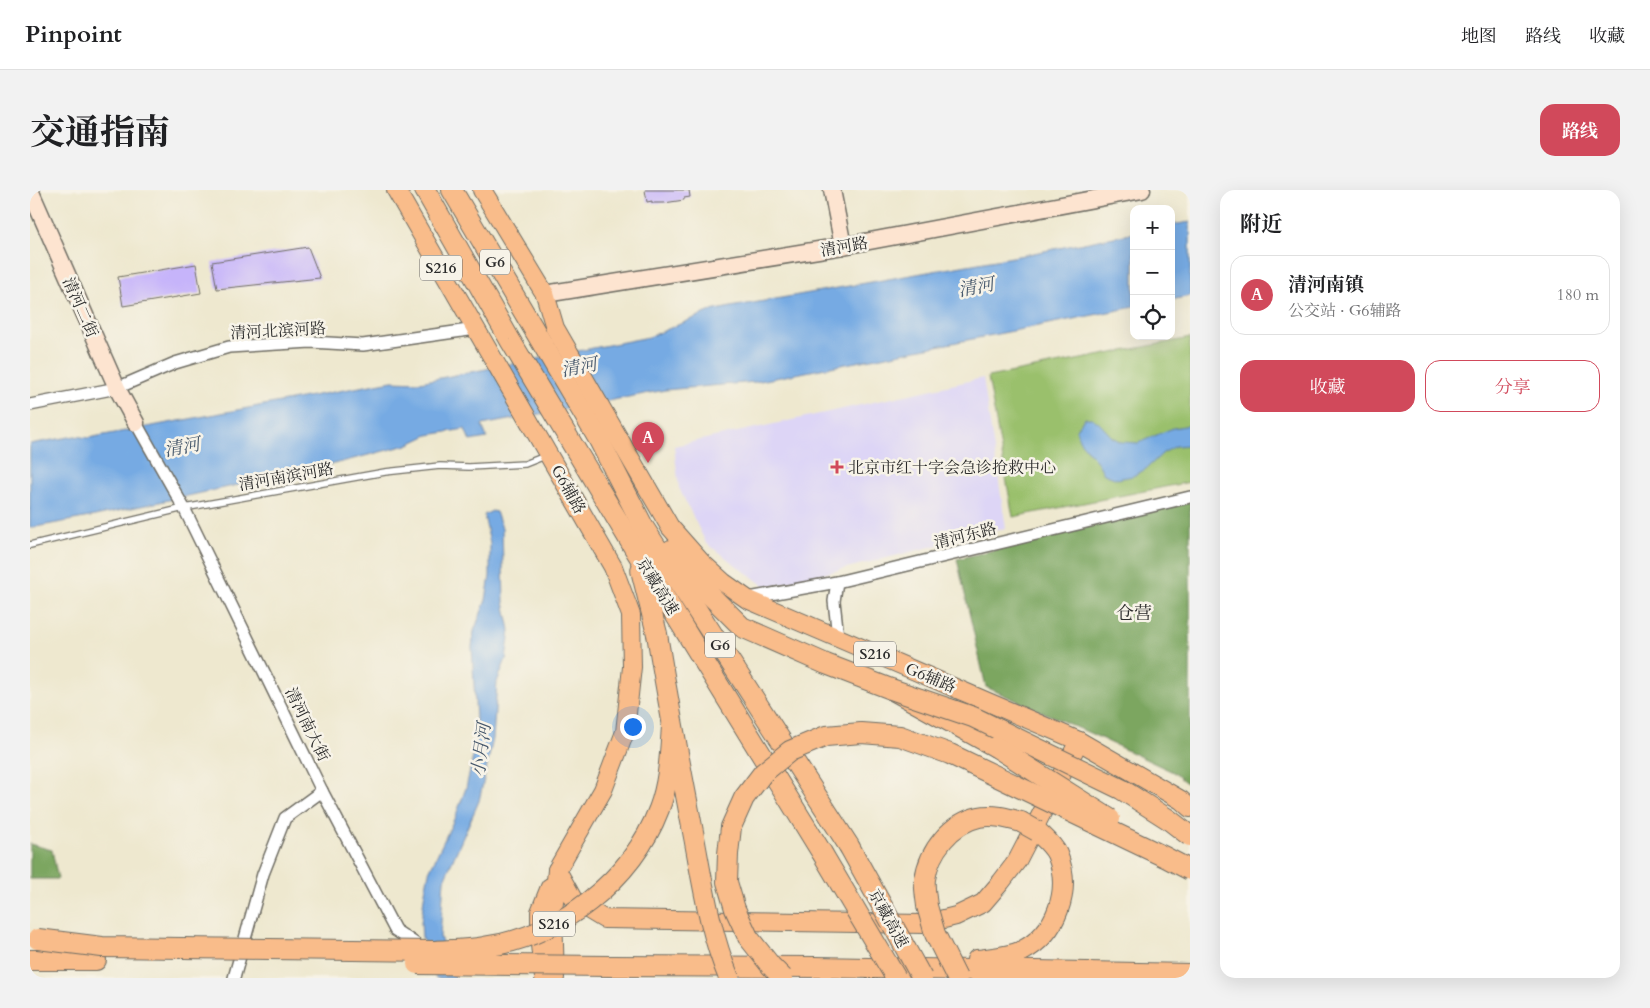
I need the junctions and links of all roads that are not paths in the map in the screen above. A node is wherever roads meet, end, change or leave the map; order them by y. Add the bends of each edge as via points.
1 (30, 190) edge
2 (396, 190) edge
3 (425, 190) edge
4 (452, 190) edge
5 (482, 190) edge
6 (832, 190) edge
7 (1142, 190) edge
8 (843, 246) junction
9 (545, 294) junction
10 (476, 329) junction
11 (546, 331) junction
12 (117, 388) junction
13 (30, 405) edge
14 (136, 423) joint
15 (608, 437) junction
16 (550, 454) junction
17 (1190, 497) edge
18 (184, 508) junction
19 (644, 528) junction
20 (30, 545) edge
21 (636, 551) junction
22 (837, 582) junction
23 (747, 599) junction
24 (838, 637) junction
25 (891, 689) junction
26 (672, 726) junction
27 (1079, 741) junction
28 (322, 791) junction
29 (1190, 808) edge
30 (1190, 836) edge
31 (1165, 857) junction
32 (557, 870) junction
33 (1190, 870) edge
34 (34, 939) edge
35 (416, 944) dead end
36 (30, 960) edge
37 (817, 967) junction
38 (1190, 974) edge
39 (234, 978) edge
40 (544, 978) edge
41 (555, 978) edge
42 (729, 978) edge
43 (783, 978) edge
44 (896, 978) edge
45 (922, 978) edge
46 (957, 978) edge

1 - 12 street, 清河二街
2 - 10 main road, S216
3 - 21 highway, 京藏高速 / G6
4 - 11 highway, 京藏高速 / G6
5 - 9 main road
6 - 8 street
7 - 8 street, 清河路
8 - 9 street, 清河路
9 - 11 main road
10 - 12 street, 清河北滨河路 via 364,345 311,342 229,347 175,363
10 - 16 main road, G6辅路 / S216
11 - 15 highway, 京藏高速 / G6
12 - 13 street, 清河北滨河路
12 - 14 street, 清河二街
14 - 18 street, 清河南大街
15 - 19 highway, 京藏高速 / G6
15 - 23 main road, G6辅路 / S216 via 670,528 701,562
16 - 18 lane, 清河南滨河路 via 525,464 440,466 385,472
16 - 32 main road, G6辅路 / S216 via 613,566 631,615 632,667 625,732 603,790
17 - 22 street, 清河东路
18 - 20 lane, 清河南滨河路
18 - 28 street, 清河南大街
19 - 25 highway via 664,543 742,627
19 - 45 highway, 京藏高速 / G6, bridge via 849,846
21 - 26 highway, bridge via 658,634
21 - 44 highway, 京藏高速 / G6, bridge
22 - 23 street, 清河东路
22 - 24 street via 834,601
23 - 24 main road, G6辅路 / S216
24 - 27 main road, G6辅路 / S216
25 - 30 highway, bridge via 973,717 1104,781 1129,794
25 - 31 highway, bridge via 996,746 1089,804
26 - 34 highway, bridge via 668,770 659,808 639,849 600,894 569,916 523,938 485,947 435,951 102,947
26 - 42 highway, bridge via 707,904
27 - 29 main road, G6辅路 / S216
27 - 32 main road via 1017,861 1002,882 983,903 956,916 924,924 604,919 574,900
28 - 35 street, 清河南大街 via 395,930
28 - 39 street via 285,818 264,874
31 - 33 highway, bridge
31 - 43 highway, bridge via 950,754 900,736 861,733 826,736 790,751 763,773 744,798 731,828 727,882 735,909 748,937
32 - 40 main road via 540,912
32 - 41 main road, G6辅路 / S216
36 - 37 highway, bridge
37 - 38 highway
37 - 46 highway, bridge via 969,961 1021,951 1036,941 1055,918 1064,882 1056,853 1048,841 1029,826 993,816 965,822 941,842 929,863 925,879 927,906 935,934

